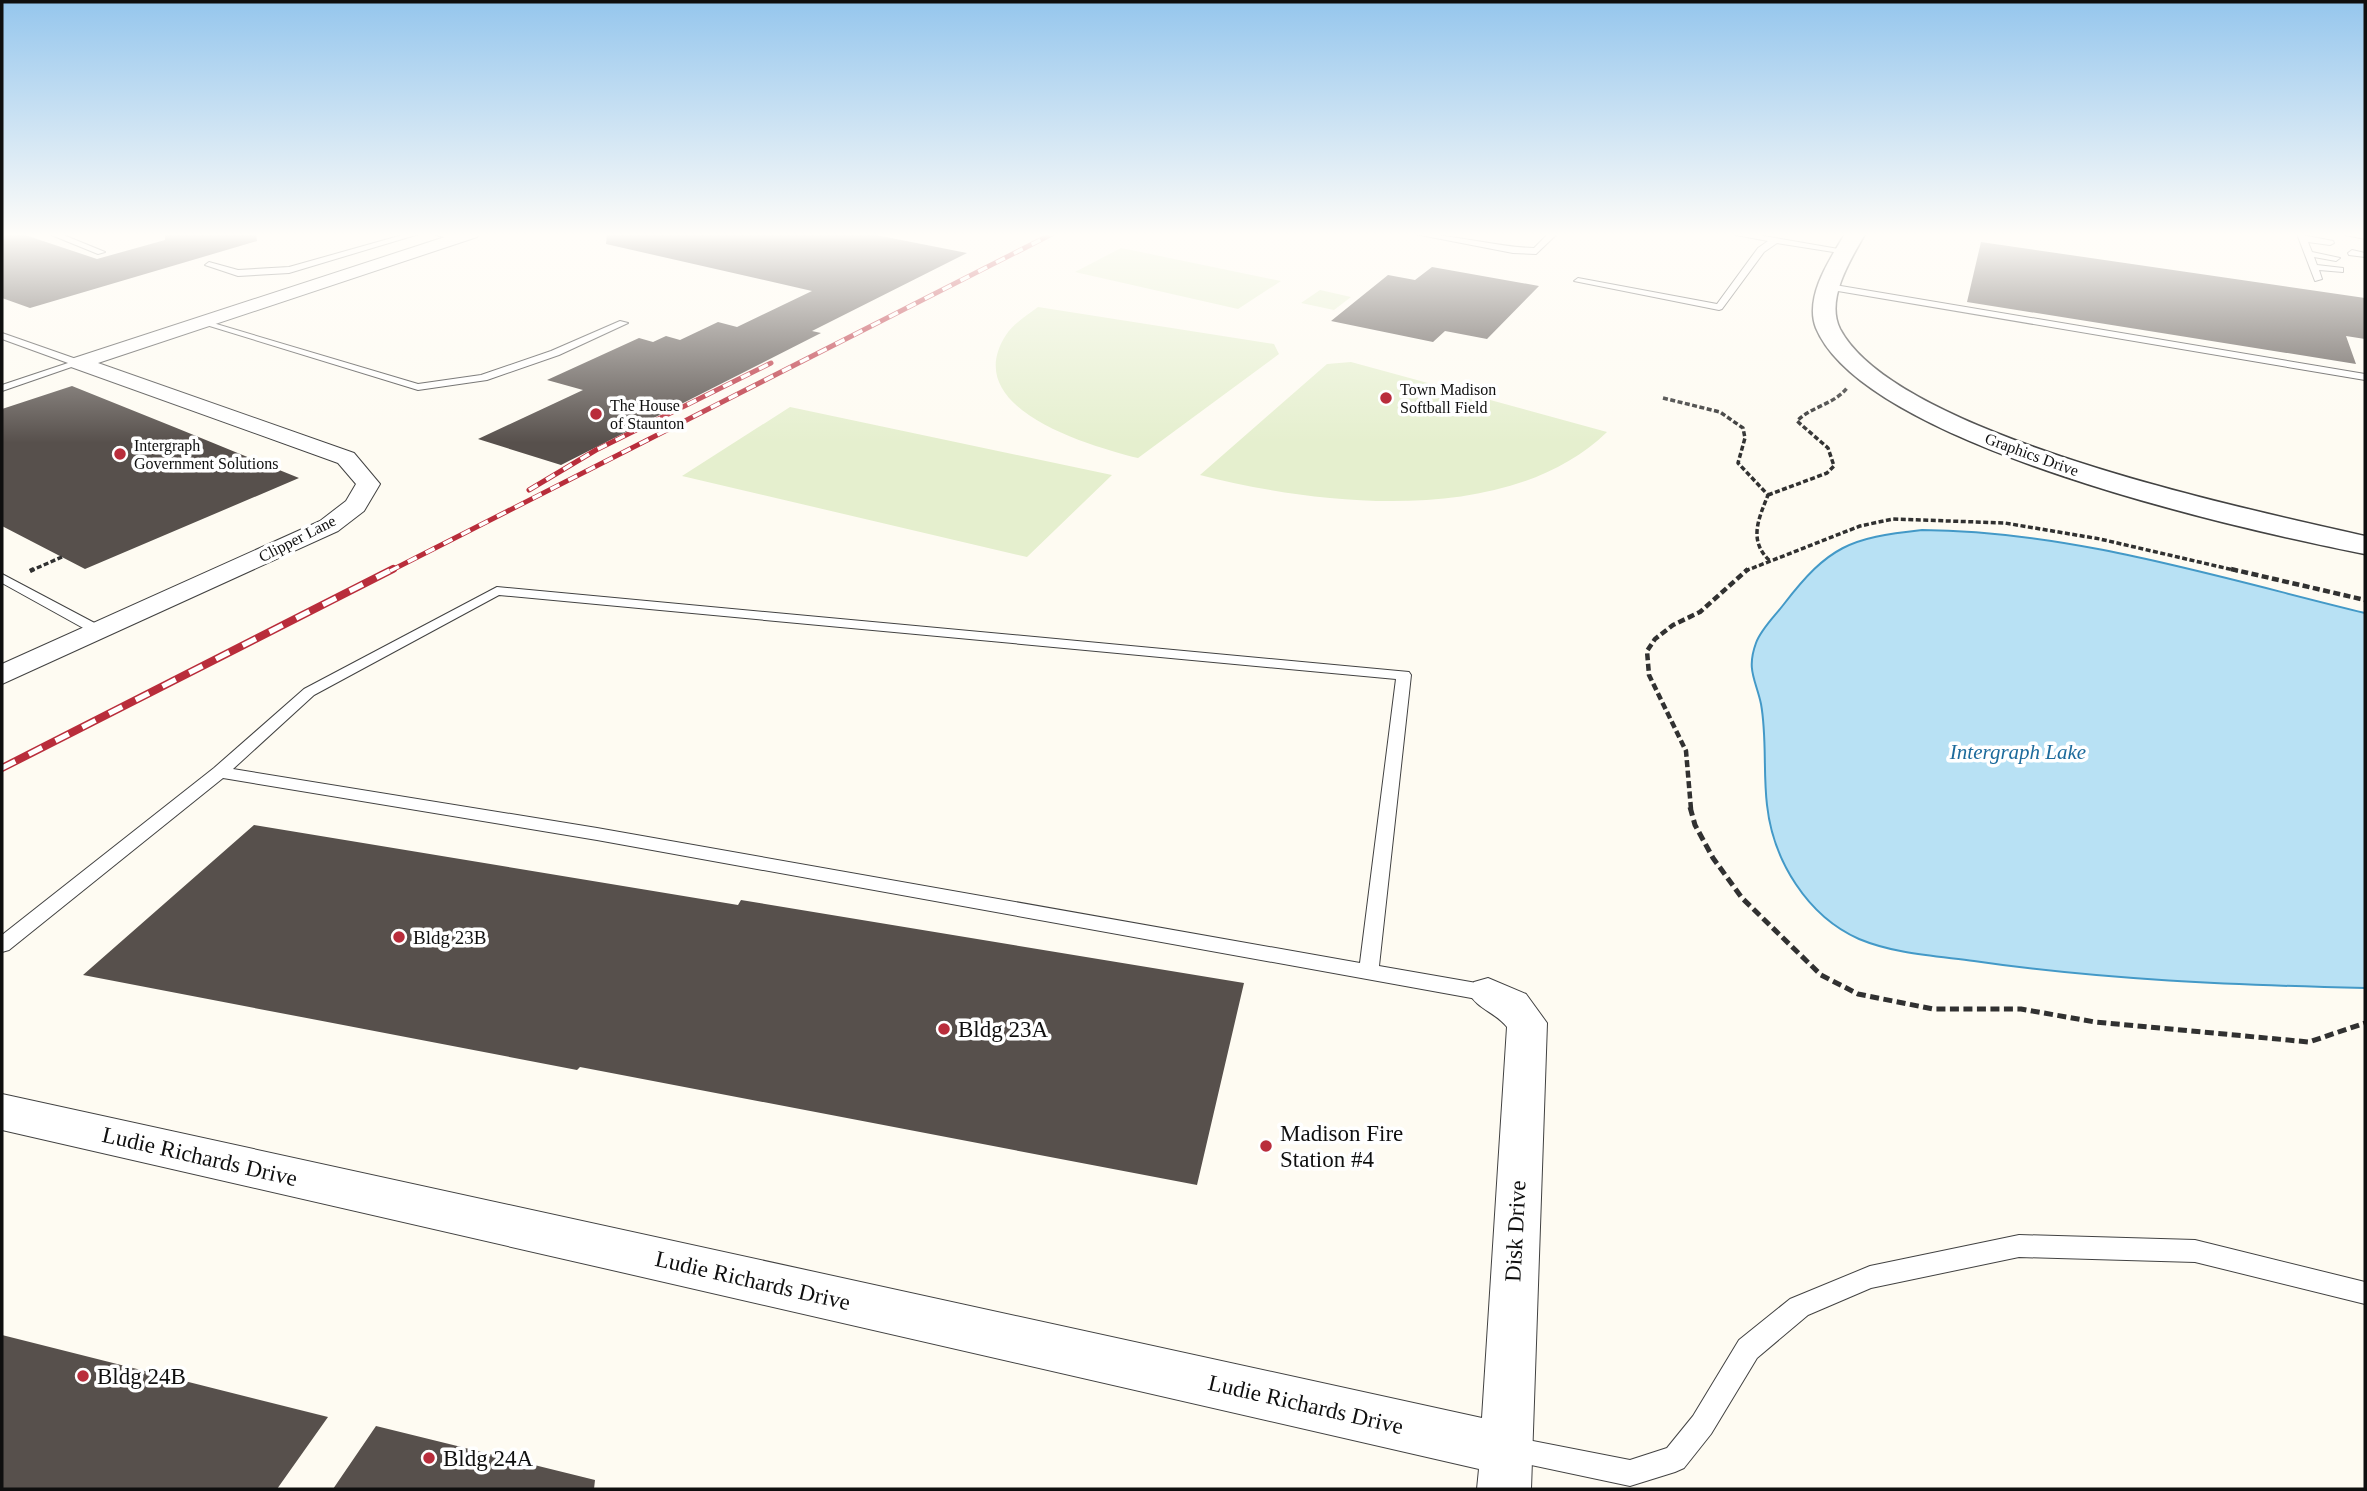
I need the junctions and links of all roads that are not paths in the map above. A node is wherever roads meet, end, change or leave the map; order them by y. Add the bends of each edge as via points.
1 (262, 304) edge
2 (1700, 304) edge
3 (1722, 304) edge
4 (1827, 304) edge
5 (1928, 304) edge
6 (206, 322) junction
7 (623, 323) dead end
8 (2, 335) edge
9 (78, 363) junction
10 (2365, 377) edge
11 (2, 388) edge
12 (2365, 545) edge
13 (4, 579) edge
14 (99, 631) junction
15 (2, 676) edge
16 (220, 772) junction
17 (2, 945) edge
18 (1369, 971) junction
19 (1488, 993) joint
20 (2, 1112) edge
21 (2365, 1293) edge
22 (1504, 1469) edge

1 - 6 street
2 - 3 lane
4 - 12 street, Graphics Drive via 1829,331 1844,353 1904,399 1949,422 2063,467 2144,492
5 - 10 lane
6 - 7 lane via 418,387 483,378
6 - 9 street
8 - 9 lane
9 - 11 lane
9 - 14 street, Clipper Lane via 346,458 368,484 355,506 328,526
13 - 14 lane
14 - 15 street, Clipper Lane
16 - 17 lane
16 - 18 lane
16 - 18 lane via 309,692 497,592 1404,675
18 - 19 lane
19 - 22 street, Disk Drive via 1513,1006 1527,1023
20 - 22 street, Ludie Richards Drive
21 - 22 lane via 2195,1251 2019,1247 1870,1277 1799,1307 1748,1349 1702,1425 1675,1459 1630,1473

